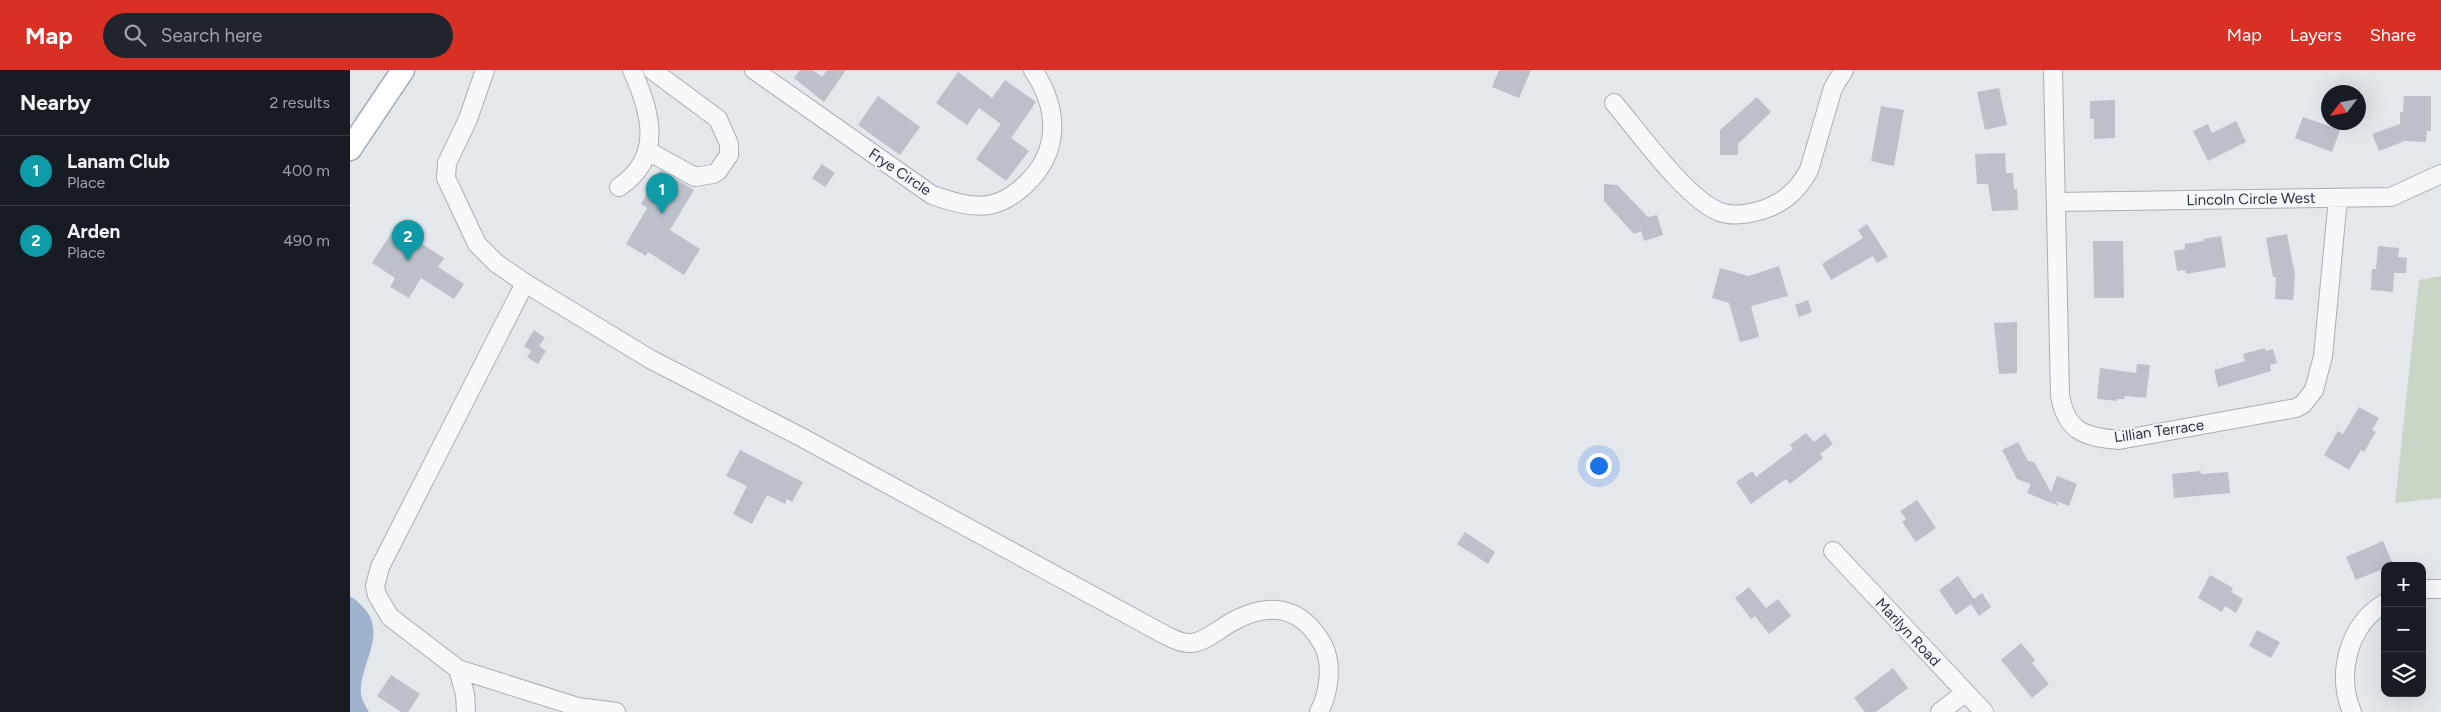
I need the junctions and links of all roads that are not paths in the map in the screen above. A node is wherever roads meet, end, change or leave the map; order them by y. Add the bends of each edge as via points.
1 (403, 70) edge
2 (485, 70) edge
3 (632, 70) edge
4 (652, 70) edge
5 (754, 70) edge
6 (1033, 70) edge
7 (1844, 70) edge
8 (2053, 70) edge
9 (1614, 103) dead end
10 (350, 149) edge
11 (648, 151) junction
12 (2441, 174) edge
13 (619, 187) dead end
14 (2338, 198) junction
15 (2056, 202) junction
16 (525, 283) junction
17 (1833, 551) dead end
18 (2426, 589) edge
19 (2441, 589) edge
20 (2381, 606) edge
21 (458, 669) junction
22 (1965, 693) junction
23 (466, 712) edge
24 (616, 712) edge
25 (1319, 712) edge
26 (1940, 712) edge
27 (1984, 712) edge
28 (2352, 712) edge

1 - 10 main road
2 - 16 street via 468,120 447,163 446,178 477,244
3 - 11 street via 650,126
4 - 11 street via 718,119 725,130 729,150 718,171 695,177
5 - 6 street, Frye Circle via 932,195 975,206 989,205 1011,196 1030,181 1044,163 1053,136 1052,112
7 - 9 street via 1833,88 1804,179 1789,197 1750,214 1721,213 1698,199 1678,180
8 - 15 street, Lillian Terrace
11 - 13 street via 639,169
12 - 14 street, Lincoln Circle West via 2391,197
14 - 15 street, Lincoln Circle West
14 - 15 street, Lillian Terrace via 2323,356 2314,390 2303,404 2296,408 2119,440 2096,438 2081,432 2063,413
16 - 21 street via 376,576 377,595 390,617
16 - 25 street via 650,359 1178,641 1194,643 1257,611 1279,609 1301,617 1315,631 1325,650 1329,674 1324,704
17 - 22 street, Marilyn Road
18 - 19 street
20 - 28 street via 2356,632 2349,649 2345,685
21 - 23 street
21 - 24 street via 578,707
22 - 26 street
22 - 27 street, Marilyn Road

